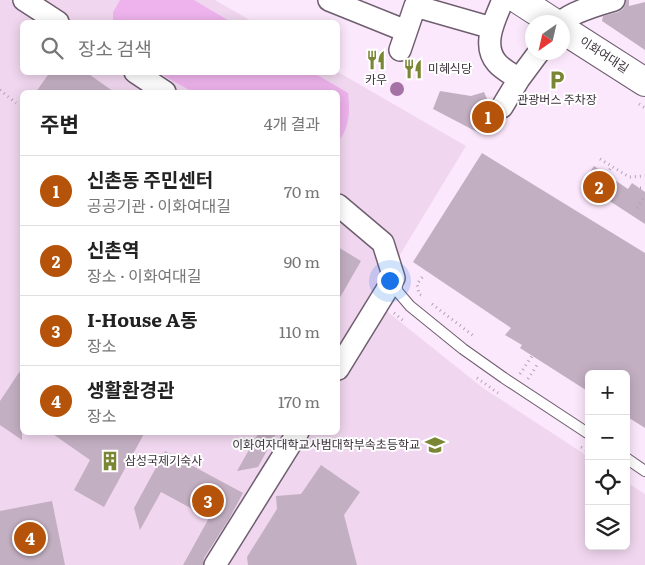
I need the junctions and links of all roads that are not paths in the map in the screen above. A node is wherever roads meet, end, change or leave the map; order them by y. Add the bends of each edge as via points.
1 (24, 0) edge
2 (329, 0) edge
3 (503, 0) edge
4 (519, 0) edge
5 (614, 0) edge
6 (542, 15) edge
7 (570, 16) edge
8 (55, 20) edge
9 (492, 28) junction
10 (570, 34) edge
11 (533, 60) edge
12 (140, 75) edge
13 (520, 79) junction
14 (645, 82) edge
15 (162, 90) edge
16 (502, 107) dead end
17 (340, 207) edge
18 (394, 278) junction
19 (340, 366) edge
20 (585, 431) edge
21 (296, 435) edge
22 (629, 460) edge
23 (645, 471) edge
24 (216, 565) edge

1 - 8 street
2 - 9 street via 403,40 415,6
3 - 9 street
4 - 6 street
5 - 7 street
9 - 13 street via 490,51 496,62
10 - 14 street, 이화여대길
11 - 13 street
12 - 15 street
13 - 16 street
17 - 18 street via 384,243
18 - 19 street
18 - 20 lane via 398,292 410,306 463,349
21 - 24 street
22 - 23 lane

